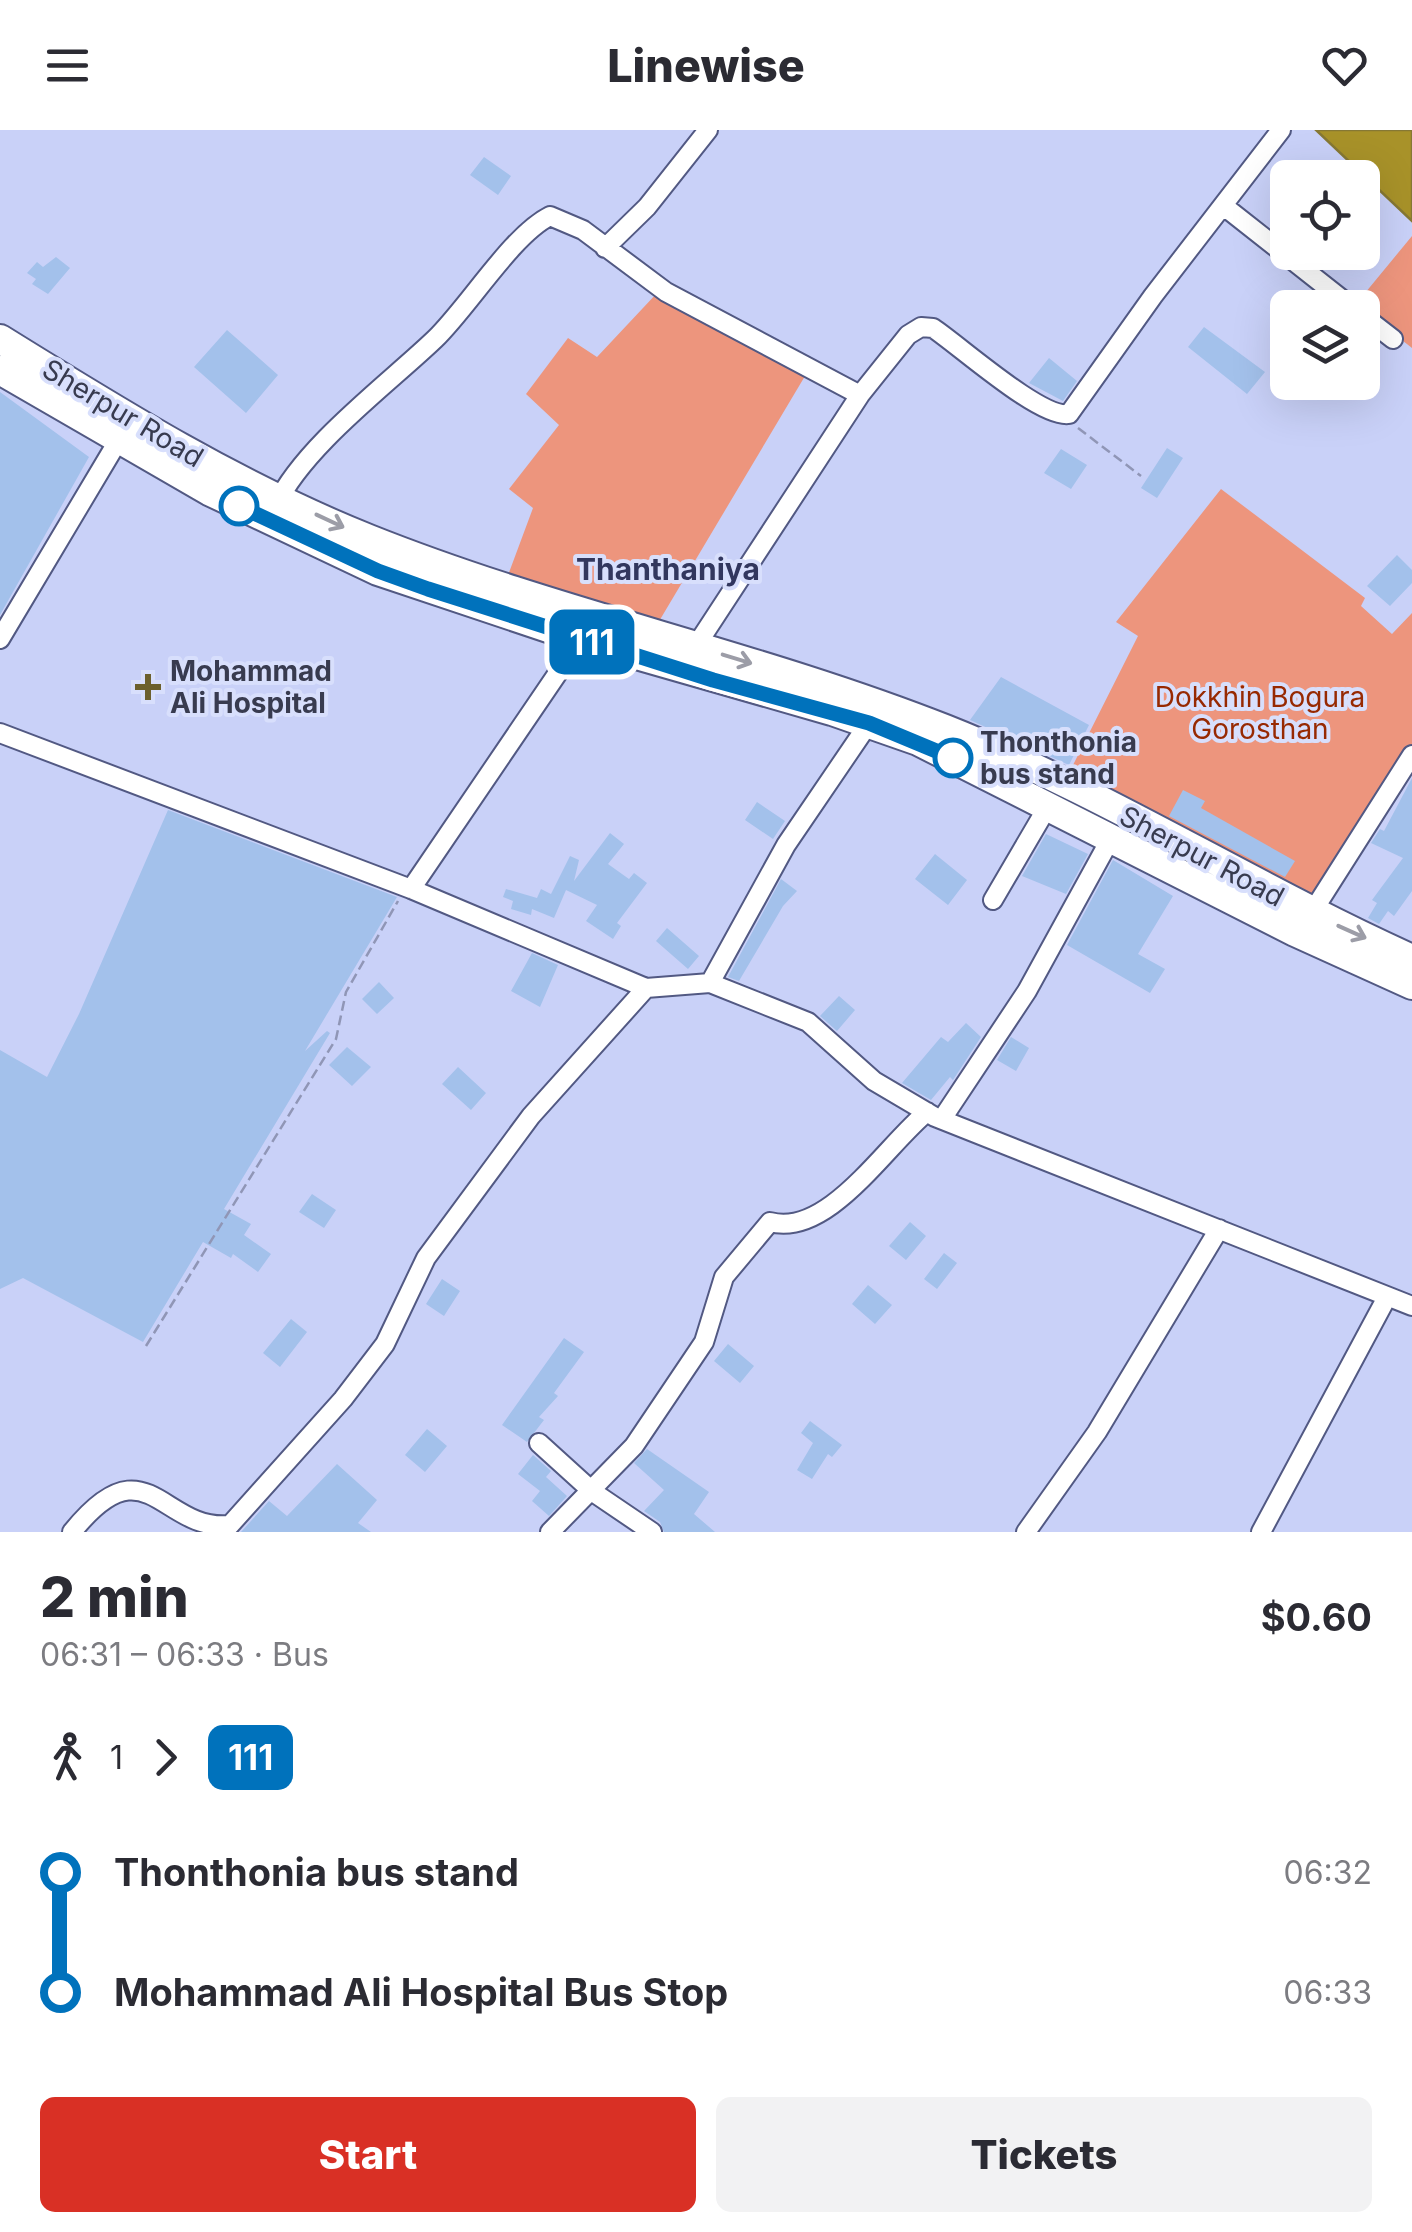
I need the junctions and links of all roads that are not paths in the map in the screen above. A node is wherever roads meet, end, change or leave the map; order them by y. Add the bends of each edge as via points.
1 (708, 130) edge
2 (1273, 133) edge
3 (1224, 207) junction
4 (605, 248) junction
5 (1330, 290) edge
6 (1380, 329) edge
7 (0, 339) edge
8 (1393, 339) dead end
9 (0, 370) edge
10 (860, 395) junction
11 (118, 441) junction
12 (274, 509) junction
13 (0, 639) edge
14 (582, 639) junction
15 (688, 658) junction
16 (869, 723) junction
17 (0, 733) edge
18 (1412, 755) edge
19 (1048, 806) junction
20 (1111, 838) junction
21 (408, 888) junction
22 (993, 900) dead end
23 (1311, 914) junction
24 (1412, 960) edge
25 (710, 983) junction
26 (1412, 985) edge
27 (646, 988) junction
28 (934, 1116) junction
29 (1219, 1230) junction
30 (1387, 1298) junction
31 (1412, 1306) edge
32 (539, 1442) dead end
33 (593, 1492) junction
34 (548, 1531) edge
35 (72, 1532) edge
36 (652, 1532) edge
37 (1026, 1532) edge
38 (1260, 1532) edge

1 - 4 street via 648,207
2 - 3 street
3 - 5 street
3 - 10 street via 1142,309 1078,404 1060,415 933,328 908,335
4 - 10 street via 666,292
4 - 12 street via 564,220 542,220 434,339 355,411
6 - 8 street
7 - 12 highway, Sherpur Road
9 - 11 highway, Sherpur Road
10 - 15 street
11 - 12 highway, Sherpur Road
11 - 13 street
12 - 14 highway, Sherpur Road via 378,571
12 -> 15 highway, Sherpur Road
14 - 15 highway, Sherpur Road
14 - 21 street
15 - 16 highway, Sherpur Road
15 -> 23 highway, Sherpur Road via 861,697 950,731
16 - 19 highway, Sherpur Road
16 - 25 street via 786,845
17 - 21 street
18 - 23 street
19 - 20 highway, Sherpur Road
19 - 22 street
20 - 26 highway, Sherpur Road
20 - 28 street via 1027,991
21 - 27 street
23 -> 24 highway, Sherpur Road
25 - 27 street
25 - 28 street via 808,1022 874,1081
27 - 35 street via 531,1116 426,1258 384,1344 230,1525 217,1527 146,1494 121,1492 104,1497
28 - 29 street
28 - 33 street via 813,1220 770,1222 724,1277 704,1342 634,1446
29 - 30 street
29 - 37 street via 1097,1432
30 - 31 street
30 - 38 street
32 - 33 street
33 - 34 street
33 - 36 street

